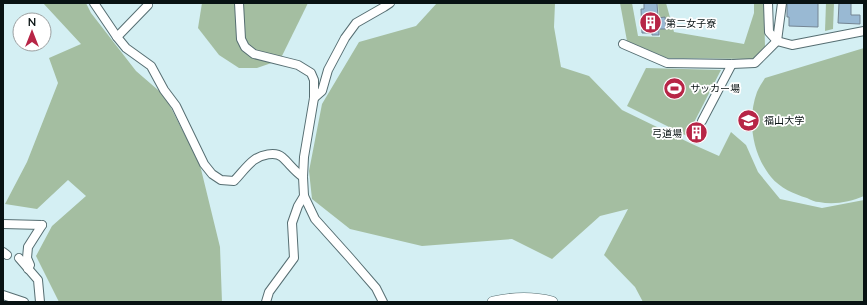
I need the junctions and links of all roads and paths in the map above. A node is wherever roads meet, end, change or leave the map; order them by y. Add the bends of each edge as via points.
1 (94, 3) edge
2 (239, 3) edge
3 (390, 3) edge
4 (768, 3) edge
5 (782, 3) edge
6 (148, 5) dead end
7 (864, 31) edge
8 (117, 37) junction
9 (777, 41) junction
10 (623, 44) dead end
11 (732, 64) junction
12 (314, 98) junction
13 (702, 121) dead end
14 (303, 177) junction
15 (304, 196) junction
16 (3, 224) edge
17 (19, 258) dead end
18 (28, 269) junction
19 (3, 295) edge
20 (24, 302) edge
21 (40, 302) edge
22 (266, 302) edge
23 (383, 302) edge
24 (493, 302) edge
25 (552, 302) edge

1 - 8 street
2 - 12 street via 241,39 245,47 254,54 298,65 311,73 314,80
3 - 12 street via 356,23 328,70 322,91
4 - 9 street via 769,32
5 - 9 street
6 - 8 street
7 - 9 street via 792,45
8 - 14 street via 126,48 152,66 164,90 176,106 204,164 212,174 221,180 234,181 255,160 276,154
9 - 11 street via 755,64
10 - 11 street via 667,63
11 - 13 street
12 - 14 street
14 - 15 street
15 - 22 street via 292,223 294,258 269,292
15 - 23 street via 314,219 376,288
16 - 18 street via 42,225 28,246
17 - 18 street
18 - 21 street via 38,280
19 - 20 street
24 - 25 main road via 522,299

